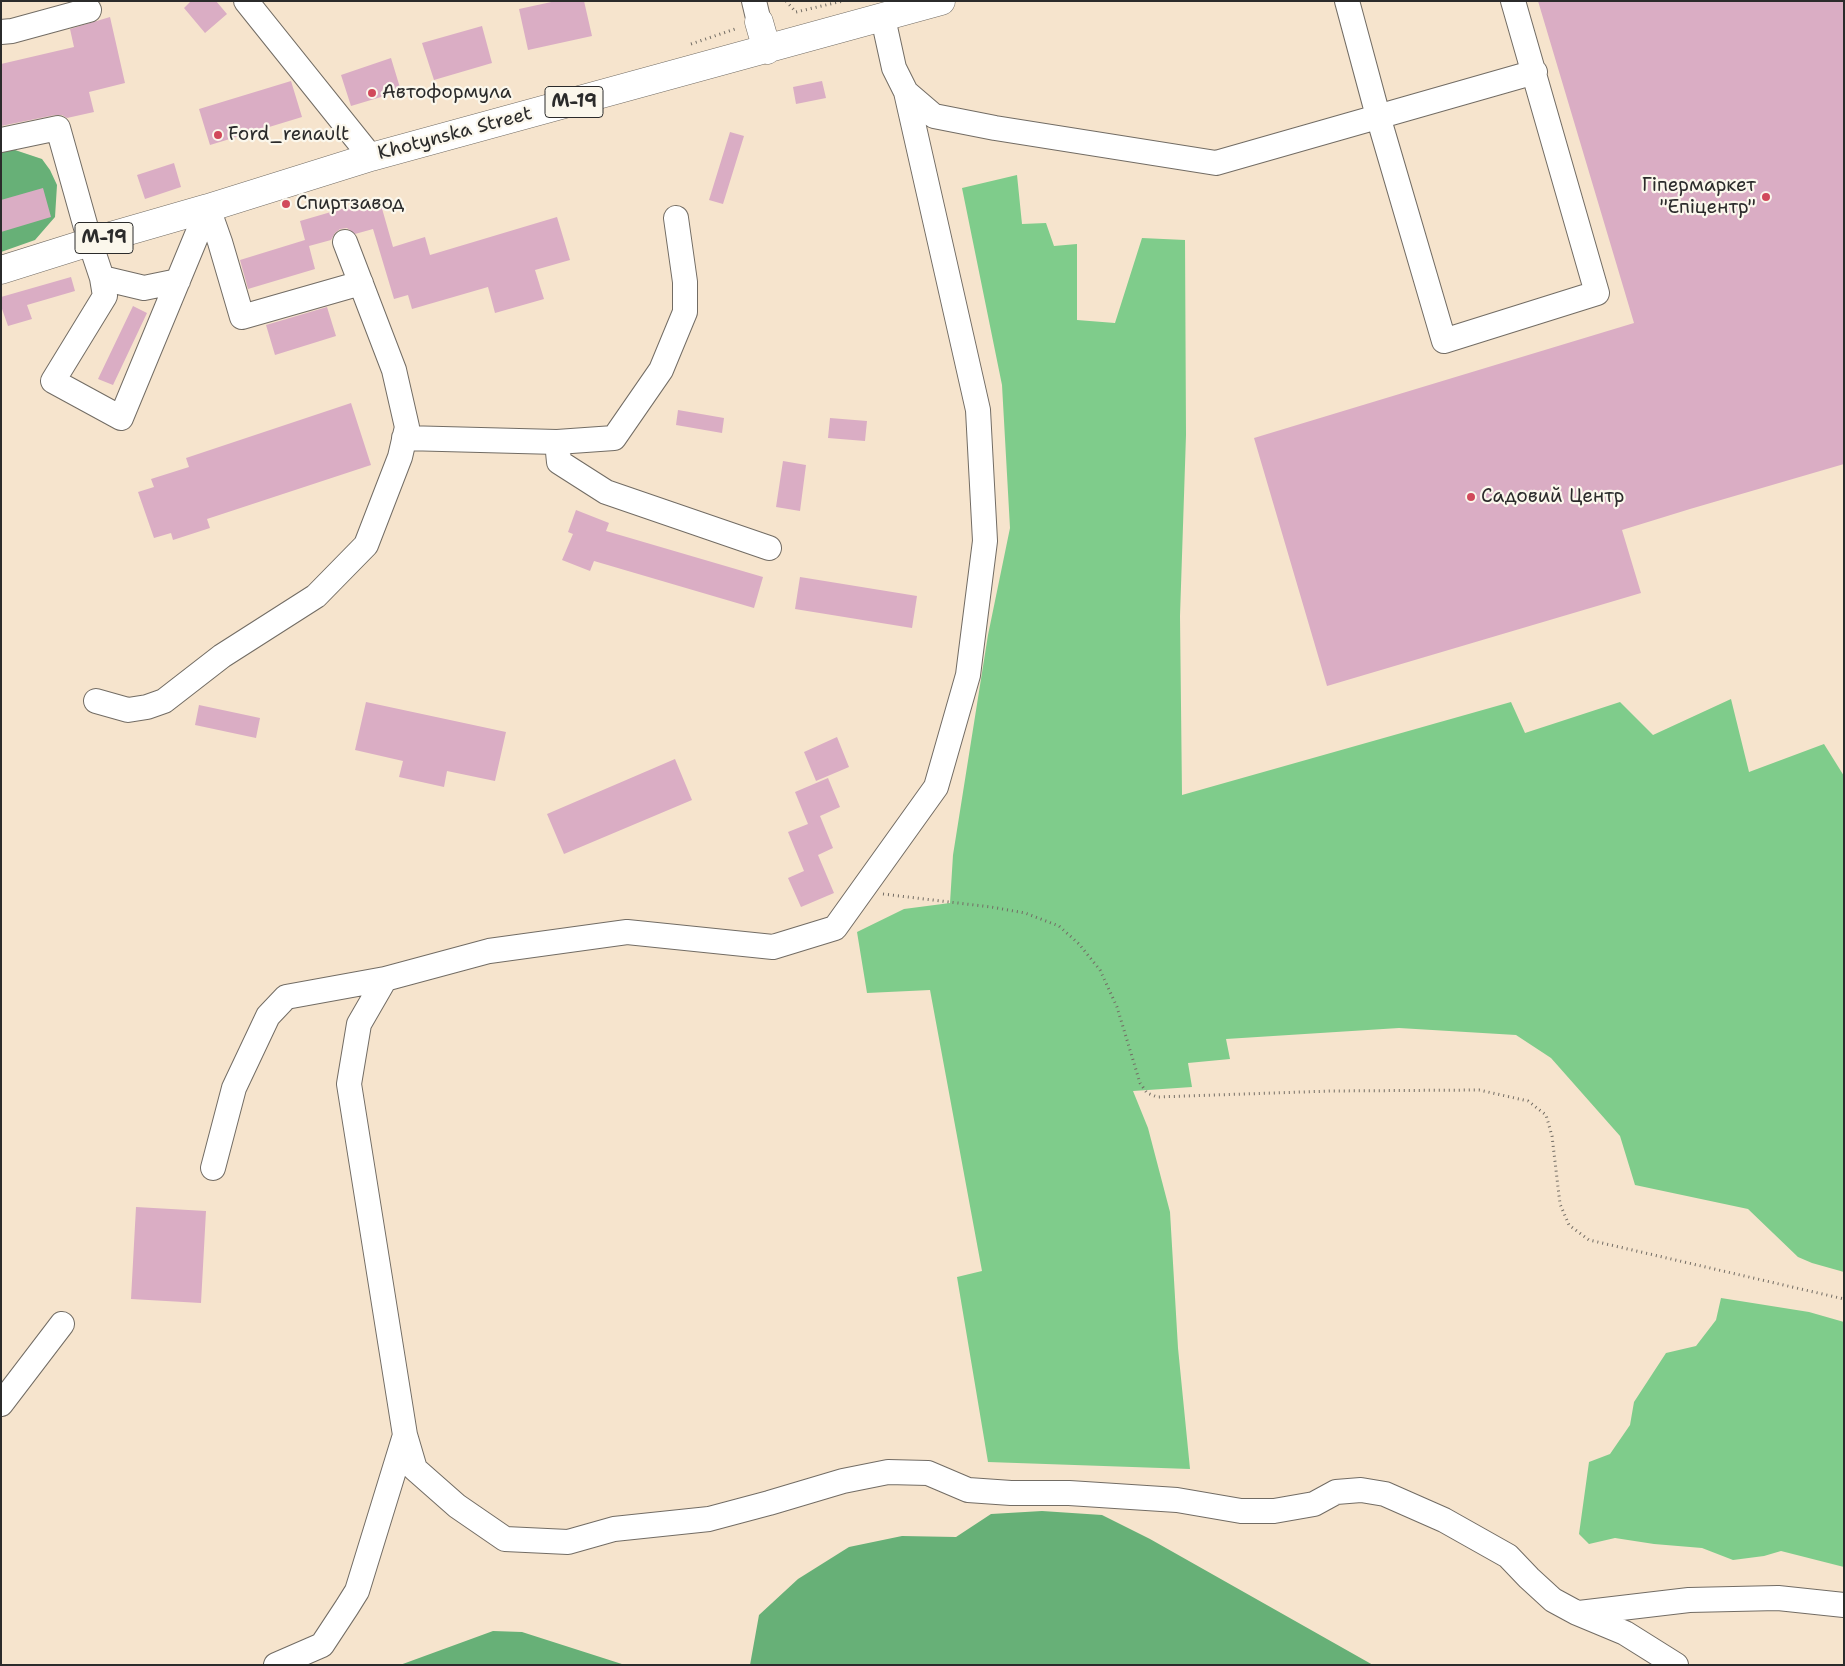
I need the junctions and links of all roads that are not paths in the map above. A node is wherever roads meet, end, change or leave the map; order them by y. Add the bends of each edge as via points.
1 (246, 1) edge
2 (941, 1) edge
3 (1347, 1) edge
4 (1513, 1) edge
5 (89, 10) dead end
6 (757, 12) edge
7 (883, 18) junction
8 (1, 32) edge
9 (767, 50) junction
10 (1535, 72) junction
11 (906, 92) junction
12 (1378, 116) junction
13 (1, 140) edge
14 (371, 157) junction
15 (208, 208) junction
16 (676, 218) dead end
17 (90, 242) junction
18 (345, 242) dead end
19 (1, 270) edge
20 (102, 278) junction
21 (178, 281) junction
22 (361, 283) junction
23 (404, 438) junction
24 (557, 442) junction
25 (769, 548) dead end
26 (96, 701) dead end
27 (385, 979) junction
28 (212, 1168) dead end
29 (62, 1324) dead end
30 (1, 1404) edge
31 (405, 1435) junction
32 (1844, 1606) edge
33 (1577, 1613) junction
34 (276, 1665) edge
35 (1676, 1665) edge

1 - 14 street
2 - 7 highway, Khotynska Street / М-19
3 - 12 street
4 - 10 street
5 - 8 street
6 - 9 highway
7 - 9 highway, Khotynska Street / М-19
7 - 11 street via 894,68
9 - 14 highway, Khotynska Street / М-19
10 - 12 street
10 - 12 street via 1597,293 1444,340
11 - 12 street via 934,116 1216,163
11 - 27 street via 978,410 985,541 968,675 936,787 834,928 773,947 627,932 489,951
13 - 17 street via 58,128
14 - 15 highway, Khotynska Street / М-19
15 - 17 highway, Khotynska Street / М-19
15 - 21 street
15 - 22 street via 242,317
16 - 24 street via 685,282 685,312 662,370 614,438
17 - 19 highway, Khotynska Street / М-19
17 - 20 street
18 - 22 street
20 - 21 street via 144,288
20 - 21 street via 105,296 53,381 121,418
22 - 23 street via 394,370 406,427
23 - 24 street
23 - 26 street via 400,457 366,545 316,596 222,656 164,701 147,708 128,710
24 - 25 street via 559,462 606,492
27 - 28 street via 286,997 268,1016 234,1088
27 - 31 street via 359,1024 349,1084
29 - 30 street
31 - 33 street via 415,1469 457,1506 505,1539 568,1542 614,1529 709,1519 888,1472 928,1473 968,1490 1177,1500 1241,1511 1274,1511 1314,1504 1336,1492 1361,1490 1385,1494 1444,1520 1508,1556 1553,1600
31 - 34 street via 357,1591 322,1645
32 - 33 street via 1778,1598 1689,1600
33 - 35 street via 1624,1632

